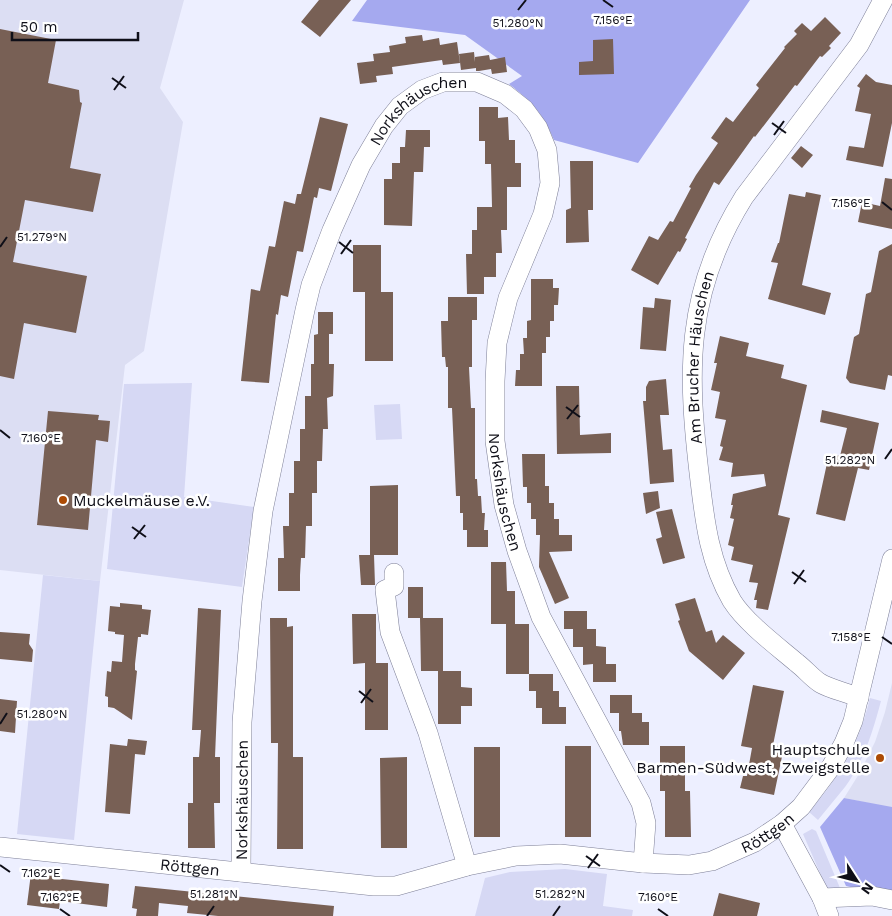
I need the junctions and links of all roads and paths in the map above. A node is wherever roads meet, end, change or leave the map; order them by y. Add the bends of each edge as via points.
1 (883, 0) edge
2 (892, 559) edge
3 (394, 573) dead end
4 (859, 698) junction
5 (782, 824) junction
6 (0, 847) edge
7 (643, 863) junction
8 (467, 866) junction
9 (241, 872) junction
10 (822, 898) junction
11 (892, 900) edge
12 (829, 916) edge

1 - 4 street, Am Brucher Häuschen via 859,45 731,218 708,269 698,308 691,384 706,535 716,569 733,602 756,628 820,683
2 - 4 street, Röttgen
3 - 8 street via 394,586 385,590 390,632 428,732
4 - 5 street, Röttgen via 847,736 831,767 801,807
5 - 7 street, Röttgen via 755,842 712,861 689,865
5 - 10 street
6 - 9 street, Röttgen
7 - 8 street, Röttgen via 560,854 516,856
7 - 9 street, Norkshäuschen via 646,823 641,803 541,617 507,514 495,441 497,343 508,298 543,214 550,183 547,150 538,128 524,109 505,94 477,82 443,82 414,95 384,126 361,166 311,285 263,511 252,602 242,722
8 - 9 street, Röttgen via 396,886
10 - 11 street via 872,896
10 - 12 street

